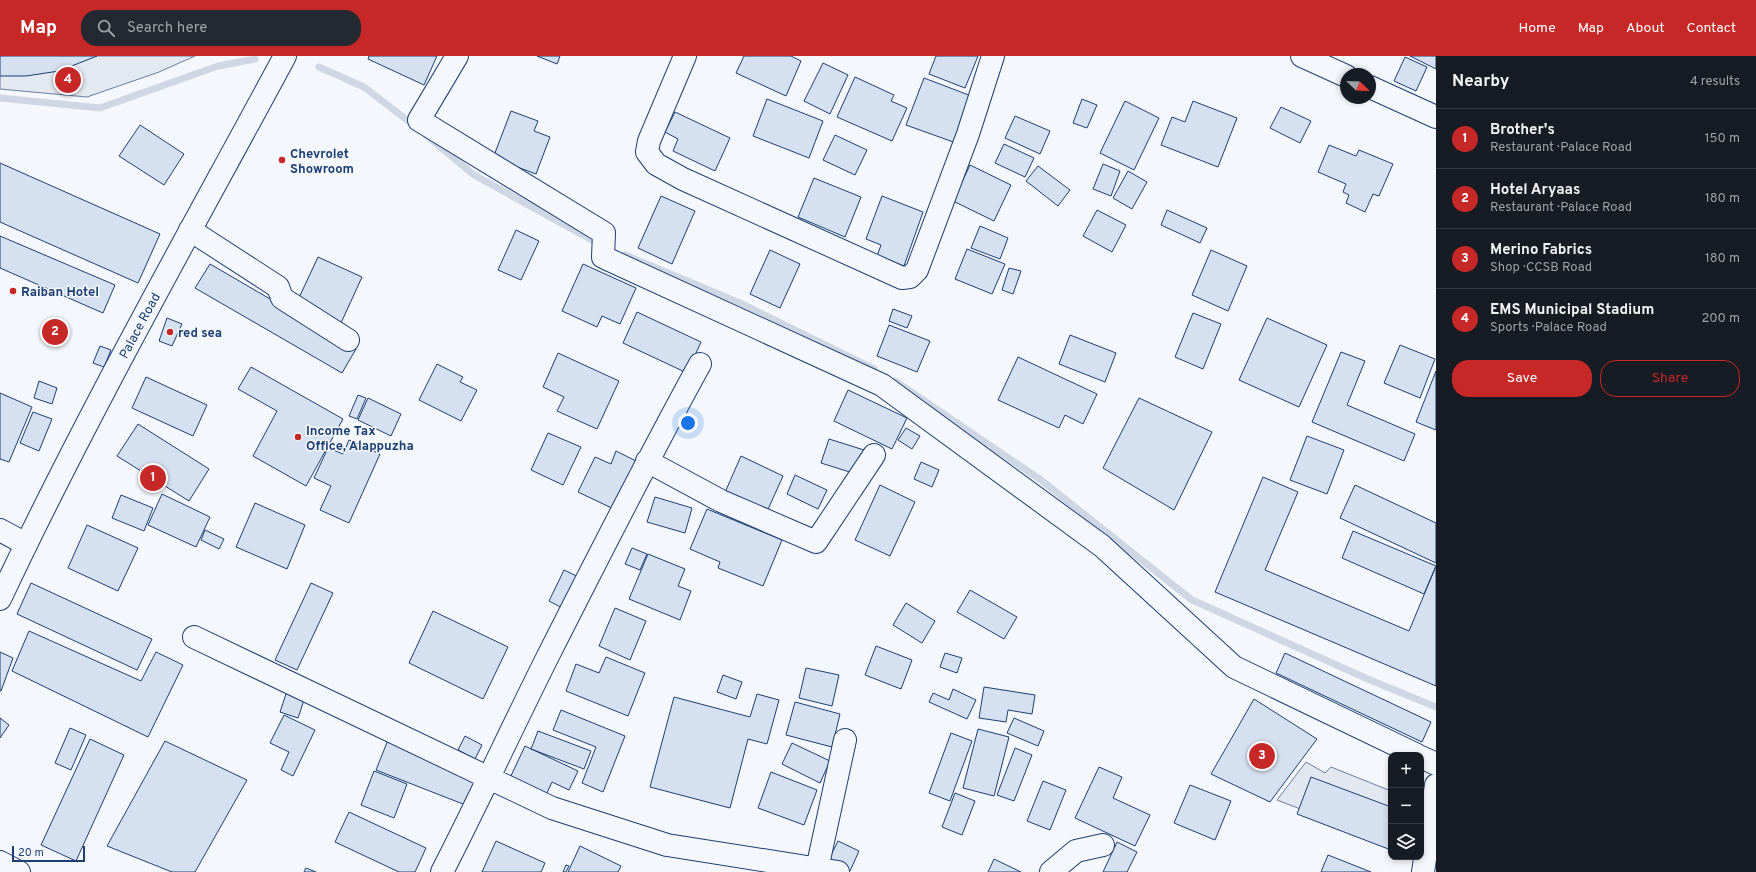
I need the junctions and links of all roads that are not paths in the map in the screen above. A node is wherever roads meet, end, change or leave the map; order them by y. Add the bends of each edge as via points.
1 (285, 56) edge
2 (457, 56) edge
3 (685, 56) edge
4 (993, 56) edge
5 (1302, 56) edge
6 (1340, 73) edge
7 (1376, 90) edge
8 (1436, 117) edge
9 (190, 230) junction
10 (348, 340) dead end
11 (700, 364) dead end
12 (874, 455) dead end
13 (647, 461) junction
14 (0, 530) edge
15 (26, 544) junction
16 (0, 599) edge
17 (194, 637) dead end
18 (845, 740) dead end
19 (1411, 752) edge
20 (1424, 758) edge
21 (1436, 764) edge
22 (490, 778) junction
23 (1436, 785) edge
24 (1103, 845) dead end
25 (0, 862) edge
26 (827, 870) edge
27 (19, 872) edge
28 (442, 872) edge
29 (1051, 872) edge
30 (1423, 872) edge

1 - 9 street, Palace Road
2 - 19 street via 419,120 604,233 603,257 882,385 1102,546 1234,667
3 - 4 street via 648,142 647,152 656,164 683,179 902,278 910,277 917,270 968,134
5 - 6 street
7 - 8 street
9 - 10 street via 278,287 282,298
9 - 15 street, Palace Road
11 - 13 street
12 - 13 street via 816,542 721,501
13 - 22 street via 545,662
14 - 15 street
15 - 16 street, Palace Road
17 - 22 street
18 - 26 street
20 - 21 street
22 - 26 street via 552,808 667,845
22 - 28 street
23 - 30 street
24 - 29 street via 1076,851
25 - 27 street

